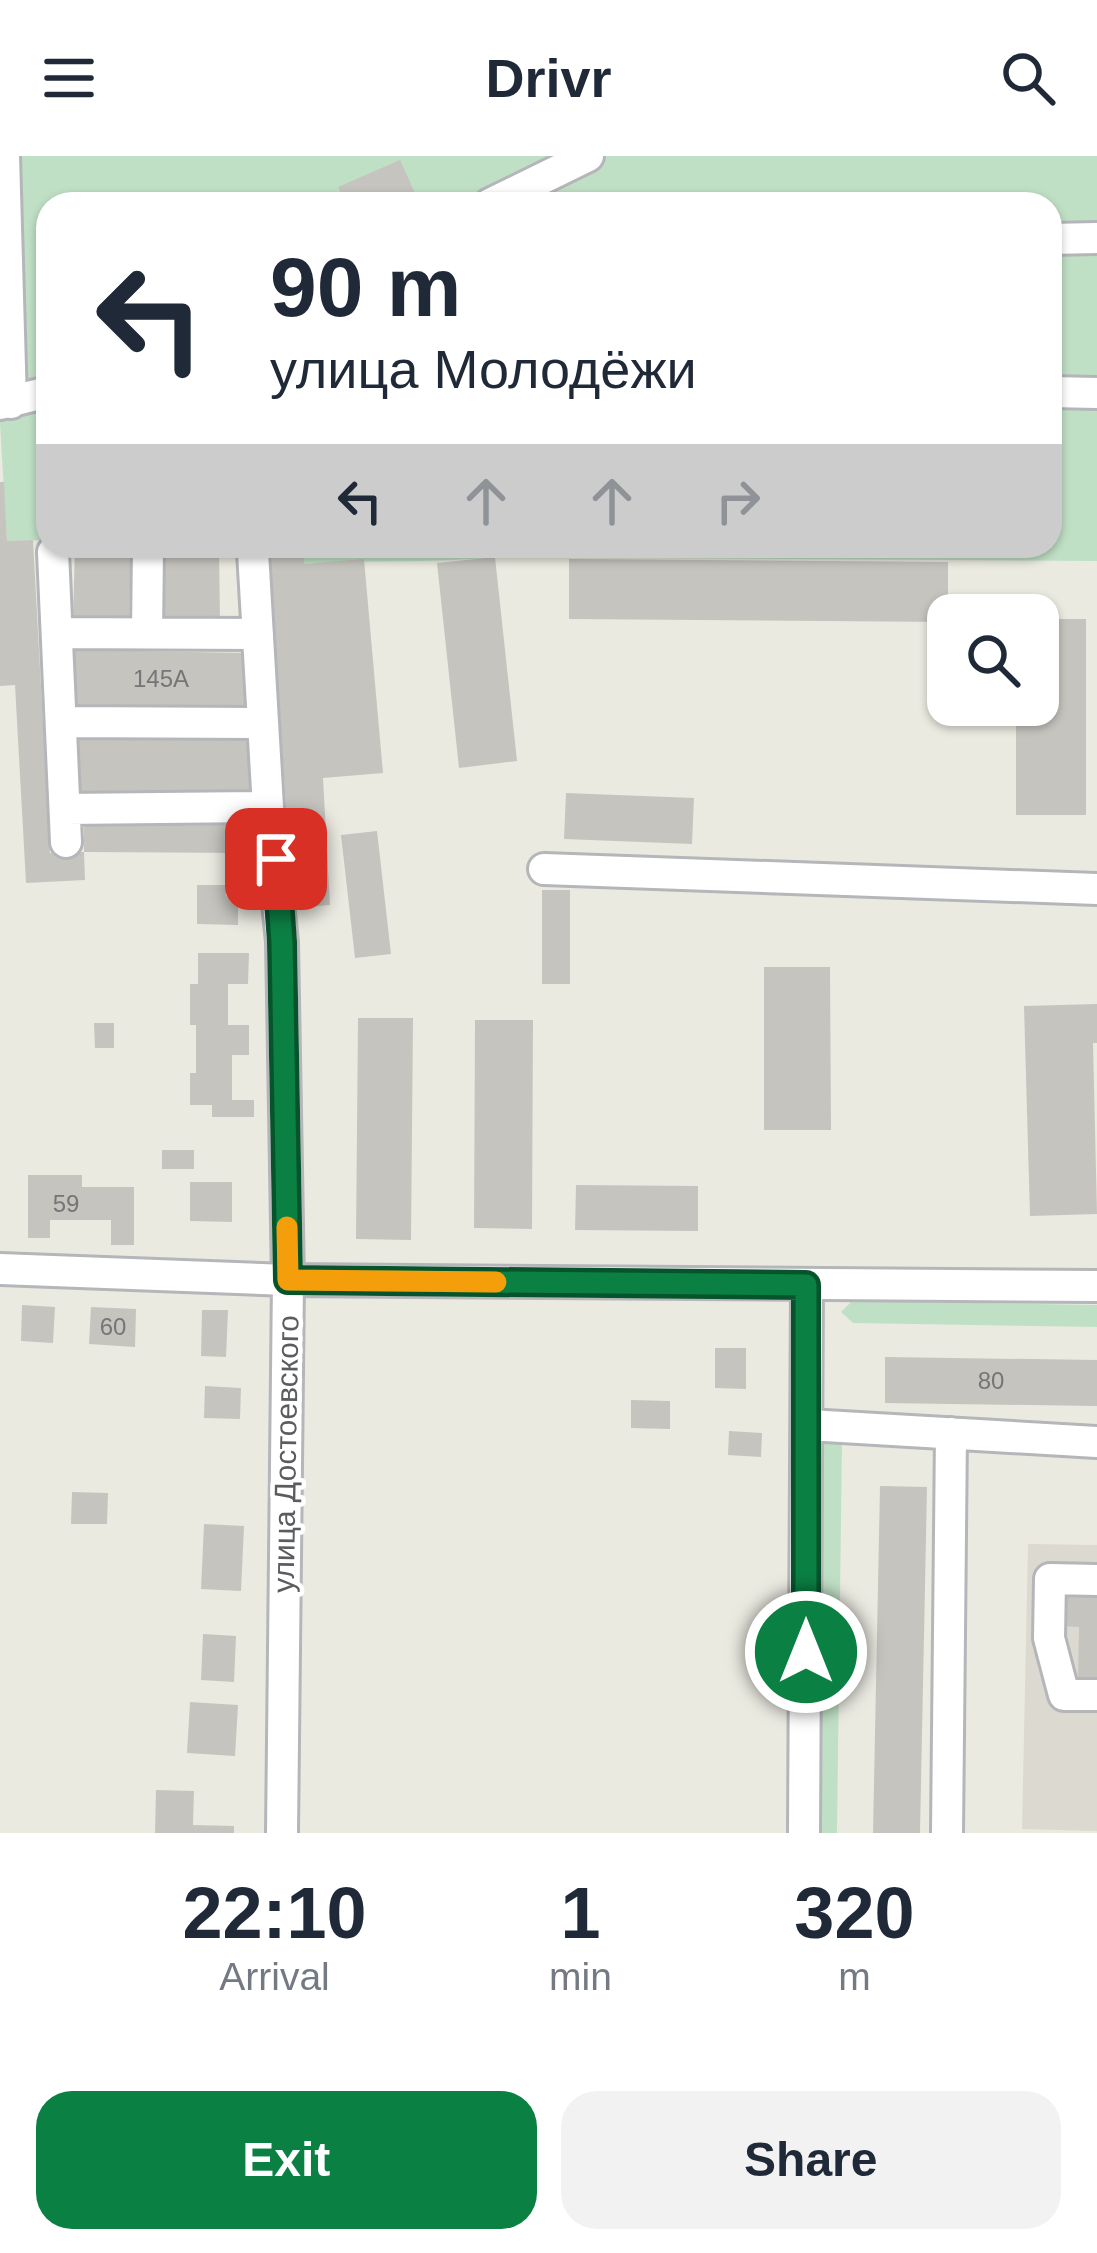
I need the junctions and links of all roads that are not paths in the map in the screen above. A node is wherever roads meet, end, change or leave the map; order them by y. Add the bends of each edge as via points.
1 (4, 156) edge
2 (588, 156) edge
3 (514, 192) edge
4 (1062, 238) edge
5 (1097, 238) edge
6 (1062, 392) edge
7 (1097, 393) edge
8 (36, 395) edge
9 (6, 404) edge
10 (53, 558) edge
11 (148, 558) edge
12 (253, 558) edge
13 (57, 633) junction
14 (147, 633) junction
15 (258, 634) junction
16 (61, 722) junction
17 (263, 723) junction
18 (268, 806) junction
19 (65, 809) junction
20 (66, 842) dead end
21 (544, 869) dead end
22 (1097, 889) edge
23 (0, 1269) edge
24 (288, 1280) junction
25 (806, 1285) junction
26 (1097, 1286) edge
27 (808, 1425) junction
28 (951, 1433) junction
29 (1097, 1442) edge
30 (1097, 1580) edge
31 (1097, 1695) edge
32 (282, 1833) edge
33 (804, 1833) edge
34 (947, 1833) edge

1 - 9 street
2 - 3 street
4 - 5 street
6 - 7 street
8 - 9 street
10 - 13 street
11 - 14 street
12 - 15 street, улица Достоевского
13 - 14 street
13 - 16 street
14 - 15 street
15 - 17 street, улица Достоевского
16 - 17 street
16 - 19 street
17 - 18 street, улица Достоевского
18 - 19 street
18 - 24 street, улица Достоевского via 282,942
19 - 20 street
21 - 22 street
23 - 24 street
24 - 25 street
24 - 32 street, улица Достоевского
25 - 26 street
25 - 27 street
27 - 28 street
27 - 33 street
28 - 29 street
28 - 34 street
30 - 31 street via 1050,1579 1049,1638 1064,1695

